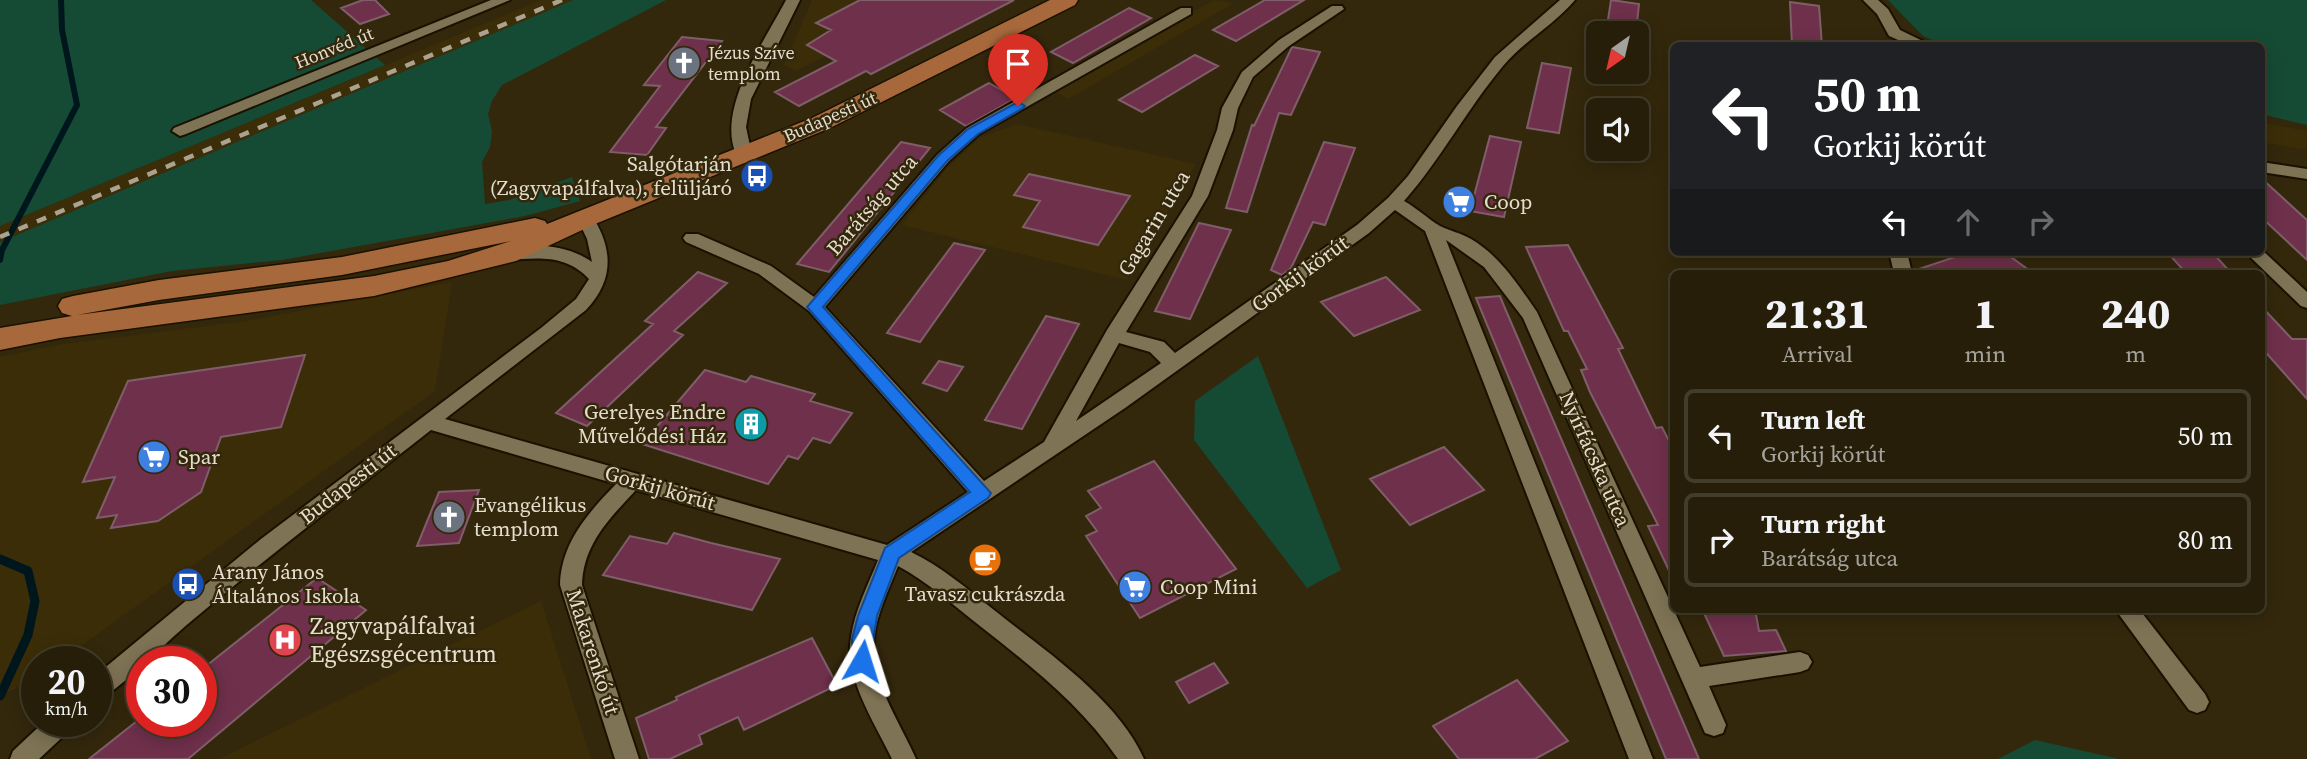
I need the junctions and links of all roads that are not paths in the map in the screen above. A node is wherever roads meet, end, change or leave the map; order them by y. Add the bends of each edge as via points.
1 (503, 0) edge
2 (793, 0) edge
3 (1067, 0) edge
4 (1567, 0) edge
5 (1870, 0) edge
6 (1337, 9) dead end
7 (1186, 11) dead end
8 (1892, 39) edge
9 (180, 131) dead end
10 (744, 155) junction
11 (2265, 168) edge
12 (2307, 174) edge
13 (1395, 202) junction
14 (585, 218) junction
15 (1433, 229) junction
16 (692, 238) dead end
17 (506, 254) junction
18 (2258, 256) edge
19 (598, 278) junction
20 (258, 291) junction
21 (2307, 302) edge
22 (815, 307) junction
23 (0, 319) edge
24 (1114, 335) junction
25 (0, 339) edge
26 (1174, 365) junction
27 (429, 422) junction
28 (1051, 448) junction
29 (632, 480) junction
30 (982, 493) junction
31 (892, 553) junction
32 (2129, 613) edge
33 (1800, 662) dead end
34 (112, 676) edge
35 (1693, 678) junction
36 (2197, 702) dead end
37 (1713, 725) dead end
38 (45, 737) edge
39 (27, 754) edge
40 (627, 759) edge
41 (904, 759) edge
42 (1132, 759) edge
43 (1641, 759) edge

1 - 9 street, Honvéd út
2 - 10 street via 743,99 738,127
3 - 10 main road, Budapesti út via 893,89
4 - 13 street, Gorkij körút via 1500,60
5 - 8 street via 1883,12
6 - 24 street, Gagarin utca via 1284,43 1247,75 1230,108 1200,195
7 - 22 street, Barátság utca via 973,131 943,158
10 - 14 main road, Budapesti út
11 - 12 street
13 - 15 street, Nyírfácska utca
13 - 26 street, Gorkij körút
14 - 17 main road, Budapesti út
14 - 19 street via 601,248
14 - 20 main road
15 - 35 street, Nyírfácska utca via 1459,237 1495,265 1531,316
15 - 43 street
16 - 22 street via 765,271
17 - 19 street, Budapesti út via 554,251 588,265
17 - 20 main road, Budapesti út via 374,286
18 - 21 street
19 - 27 street, Budapesti út via 585,300 541,338
20 - 23 main road via 159,290
20 - 25 main road via 140,317
22 - 30 street
24 - 26 street via 1157,347
24 - 28 street, Gagarin utca
26 - 28 street, Gorkij körút
27 - 29 street, Gorkij körút
27 - 34 street, Budapesti út
28 - 30 street, Gorkij körút
29 - 31 street, Gorkij körút
29 - 40 street, Makarenkó út via 588,533 570,571
30 - 31 street, Gorkij körút
31 - 41 street via 867,616 862,661
31 - 42 street, Gorkij körút via 930,575 1070,684
32 - 36 street
33 - 35 street
35 - 37 street, Nyírfácska utca
38 - 39 street

